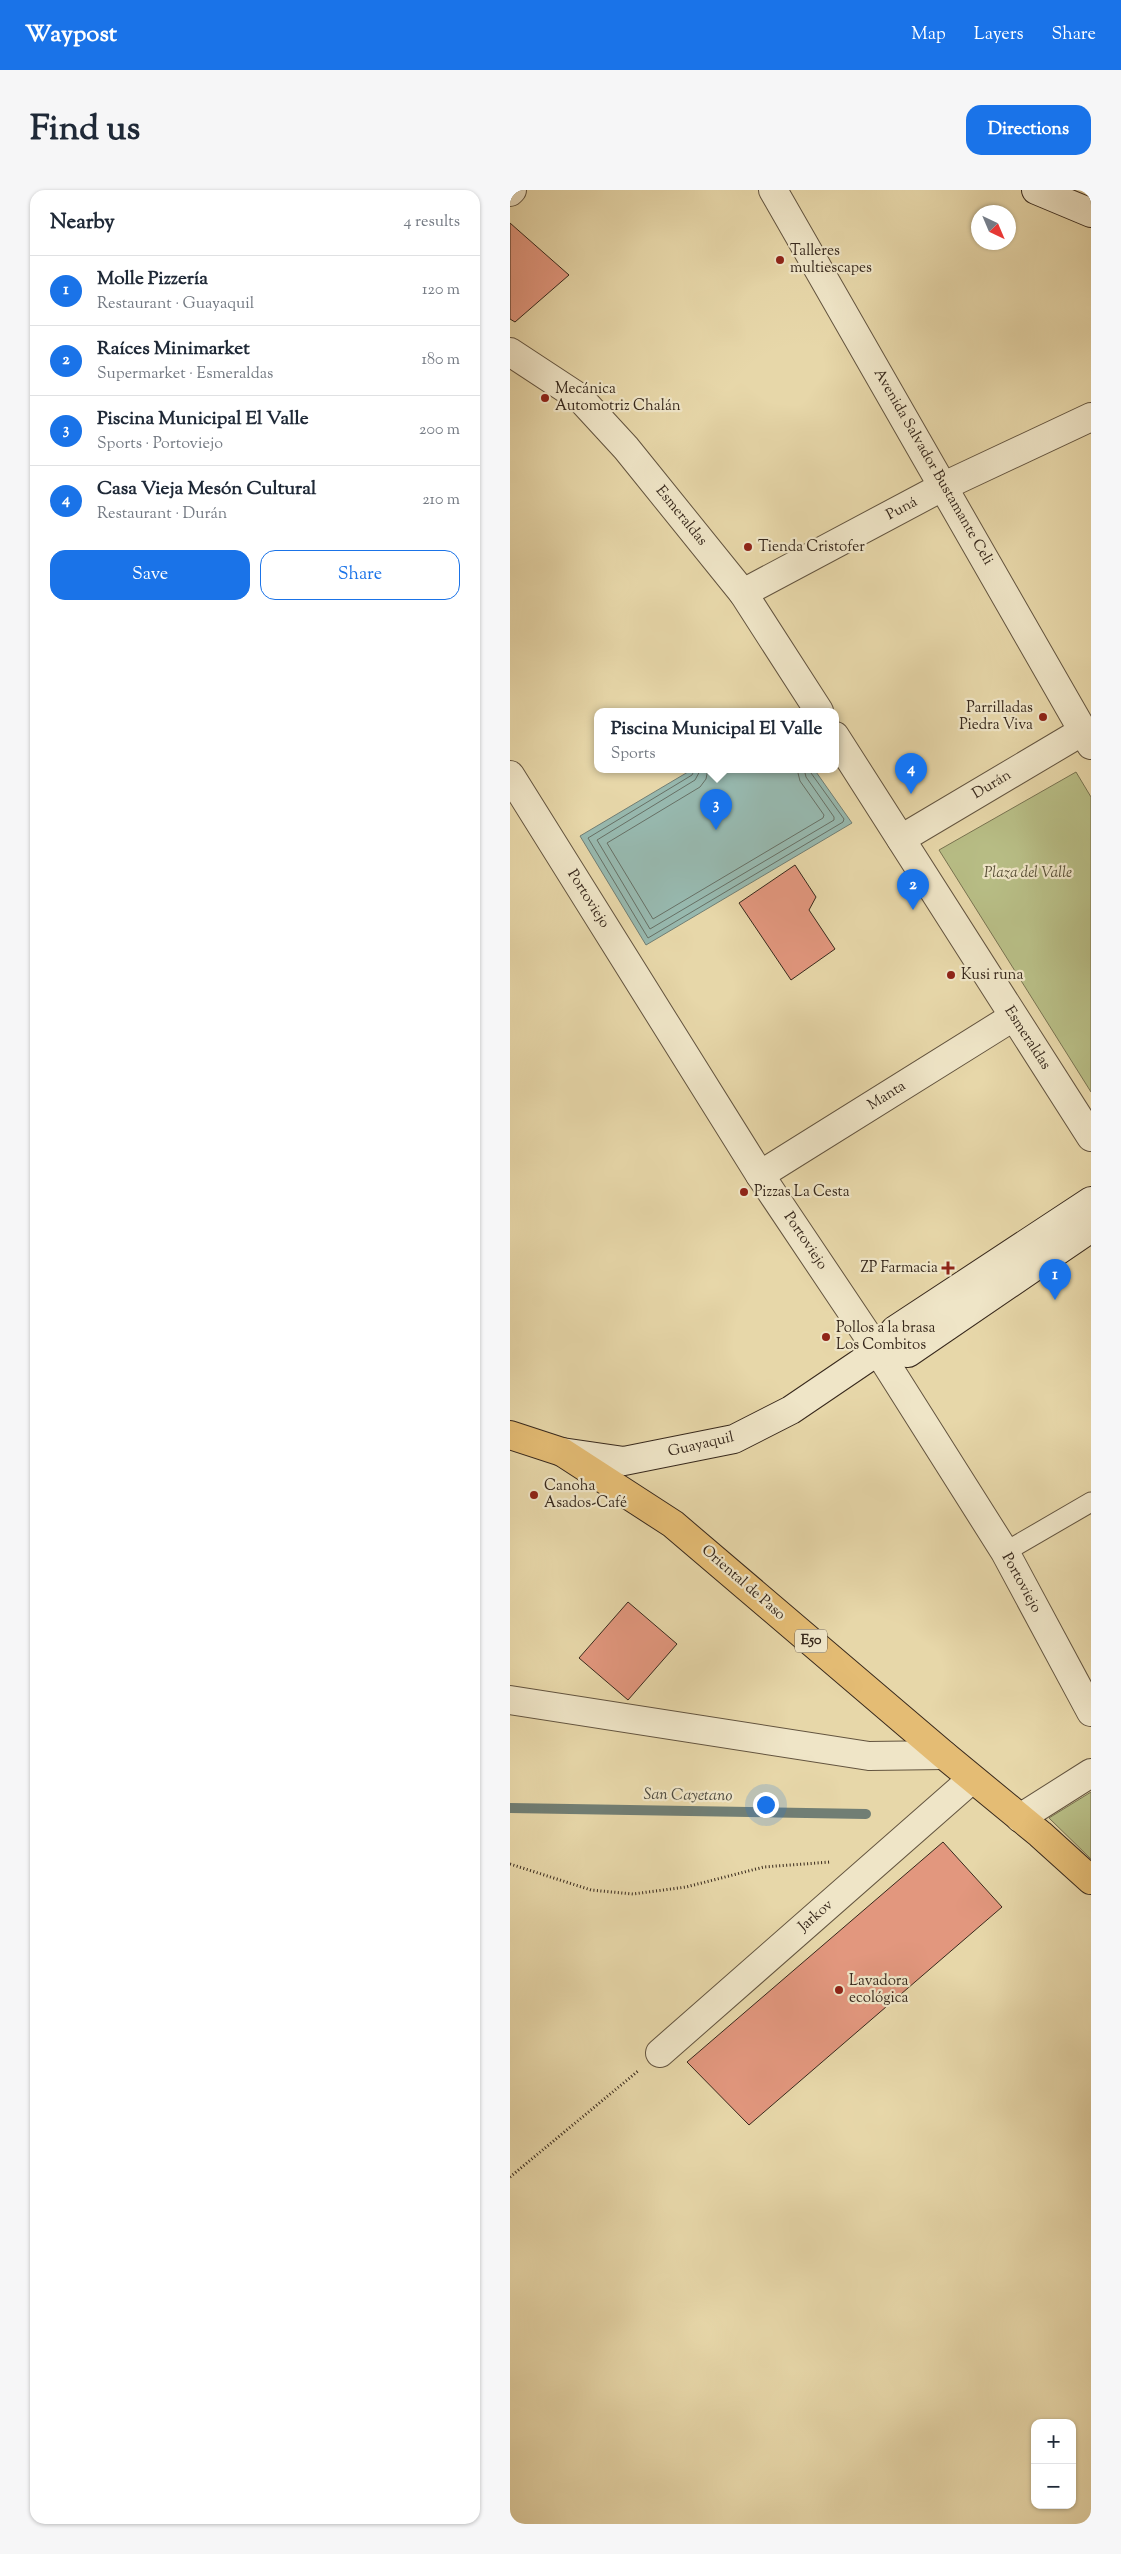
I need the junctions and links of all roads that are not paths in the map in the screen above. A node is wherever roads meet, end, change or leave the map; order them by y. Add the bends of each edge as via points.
1 (773, 190) edge
2 (1036, 190) edge
3 (1091, 213) edge
4 (510, 352) edge
5 (1091, 417) edge
6 (944, 486) junction
7 (743, 593) junction
8 (817, 708) edge
9 (1087, 738) edge
10 (839, 742) edge
11 (510, 776) edge
12 (901, 838) junction
13 (1013, 1017) junction
14 (1091, 1137) edge
15 (760, 1175) junction
16 (1091, 1201) edge
17 (1091, 1228) edge
18 (878, 1351) junction
19 (510, 1435) edge
20 (562, 1452) junction
21 (1091, 1502) edge
22 (1005, 1552) junction
23 (510, 1700) edge
24 (1091, 1712) edge
25 (944, 1755) junction
26 (1091, 1773) edge
27 (972, 1779) junction
28 (1020, 1818) junction
29 (1091, 1880) edge
30 (660, 2053) road end

1 - 6 street, Avenida Salvador Bustamante Celi
2 - 3 street
4 - 7 street, Esmeraldas via 580,398 626,448
5 - 6 street, Puná
6 - 7 street, Puná
6 - 9 street, Avenida Salvador Bustamante Celi
7 - 8 street, Esmeraldas
9 - 12 street, Durán
10 - 12 street, Esmeraldas
11 - 15 street, Portoviejo
12 - 13 street, Esmeraldas
13 - 14 street, Esmeraldas
13 - 15 street, Manta
15 - 18 street, Portoviejo
16 - 18 street, Guayaquil via 895,1330
17 - 18 street via 908,1353
18 - 20 street, Guayaquil via 791,1410 734,1439 624,1461
18 - 22 street, Portoviejo
19 - 20 highway, Oriental de Paso / E50
20 - 25 highway, Oriental de Paso / E50 via 674,1524
21 - 22 lane
22 - 24 street, Portoviejo
23 - 25 street via 869,1756
25 - 27 highway, Oriental de Paso / E50
26 - 28 street
27 - 28 highway, Oriental de Paso / E50
27 - 30 street, Jarkov
28 - 29 highway, Oriental de Paso / E50

